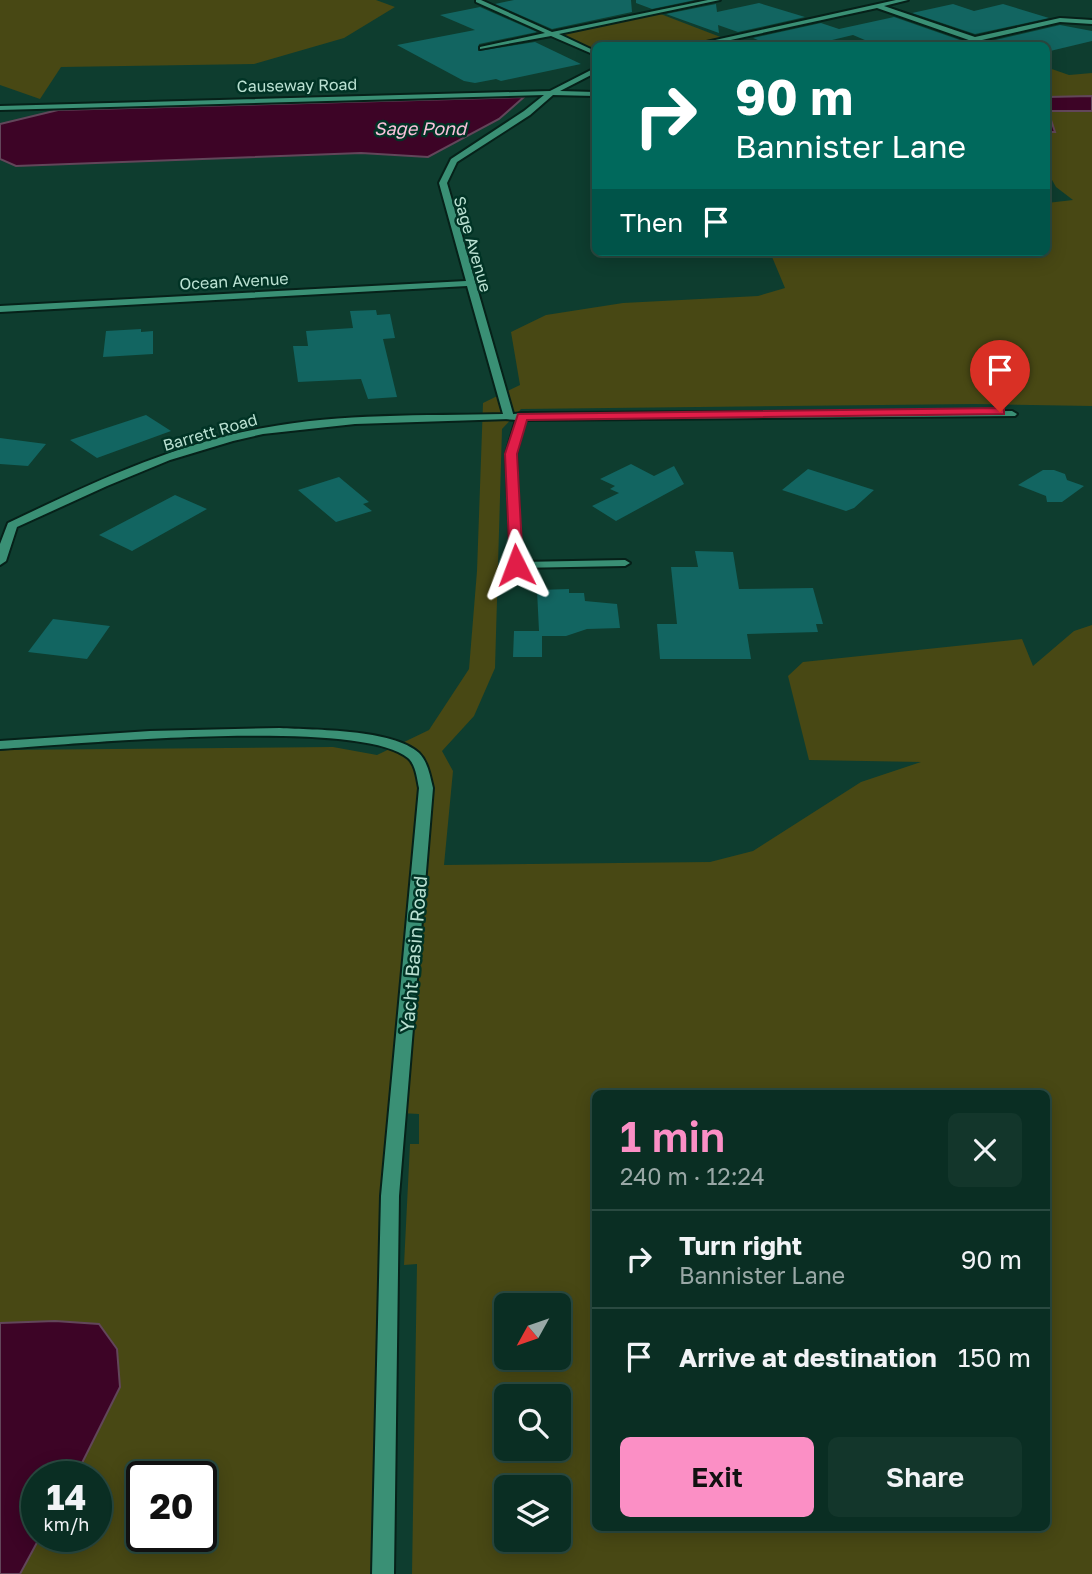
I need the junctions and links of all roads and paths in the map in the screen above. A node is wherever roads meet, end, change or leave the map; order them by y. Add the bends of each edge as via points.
1 (480, 0) edge
2 (718, 0) edge
3 (859, 0) edge
4 (905, 0) edge
5 (876, 6) junction
6 (1092, 22) edge
7 (551, 34) junction
8 (722, 39) junction
9 (974, 40) junction
10 (709, 42) edge
11 (729, 42) edge
12 (981, 42) edge
13 (482, 48) dead end
14 (592, 52) edge
15 (592, 72) edge
16 (551, 93) junction
17 (592, 94) edge
18 (3, 108) edge
19 (470, 283) junction
20 (0, 309) edge
21 (1012, 414) dead end
22 (522, 416) junction
23 (509, 417) junction
24 (6, 523) edge
25 (0, 561) edge
26 (625, 563) dead end
27 (0, 745) edge
28 (383, 1574) edge

1 - 7 street
2 - 7 street
3 - 5 street
4 - 5 street
5 - 8 street
5 - 9 street
6 - 9 street via 1060,20
7 - 13 street
7 - 14 street
8 - 10 street
8 - 11 street
9 - 12 street
15 - 16 street, Sage Avenue
16 - 17 street, Causeway Road
16 - 18 street, Causeway Road
16 - 19 street, Sage Avenue via 454,161 446,172 445,198
19 - 20 street, Ocean Avenue
19 - 23 street, Sage Avenue
21 - 22 lane
22 - 23 lane
22 - 26 lane via 511,454 516,565
23 - 24 street, Barrett Road via 332,424 233,438
24 - 25 street, Barrett Road
27 - 28 street, Yacht Basin Road via 324,733 391,742 419,761 426,788 390,1196

